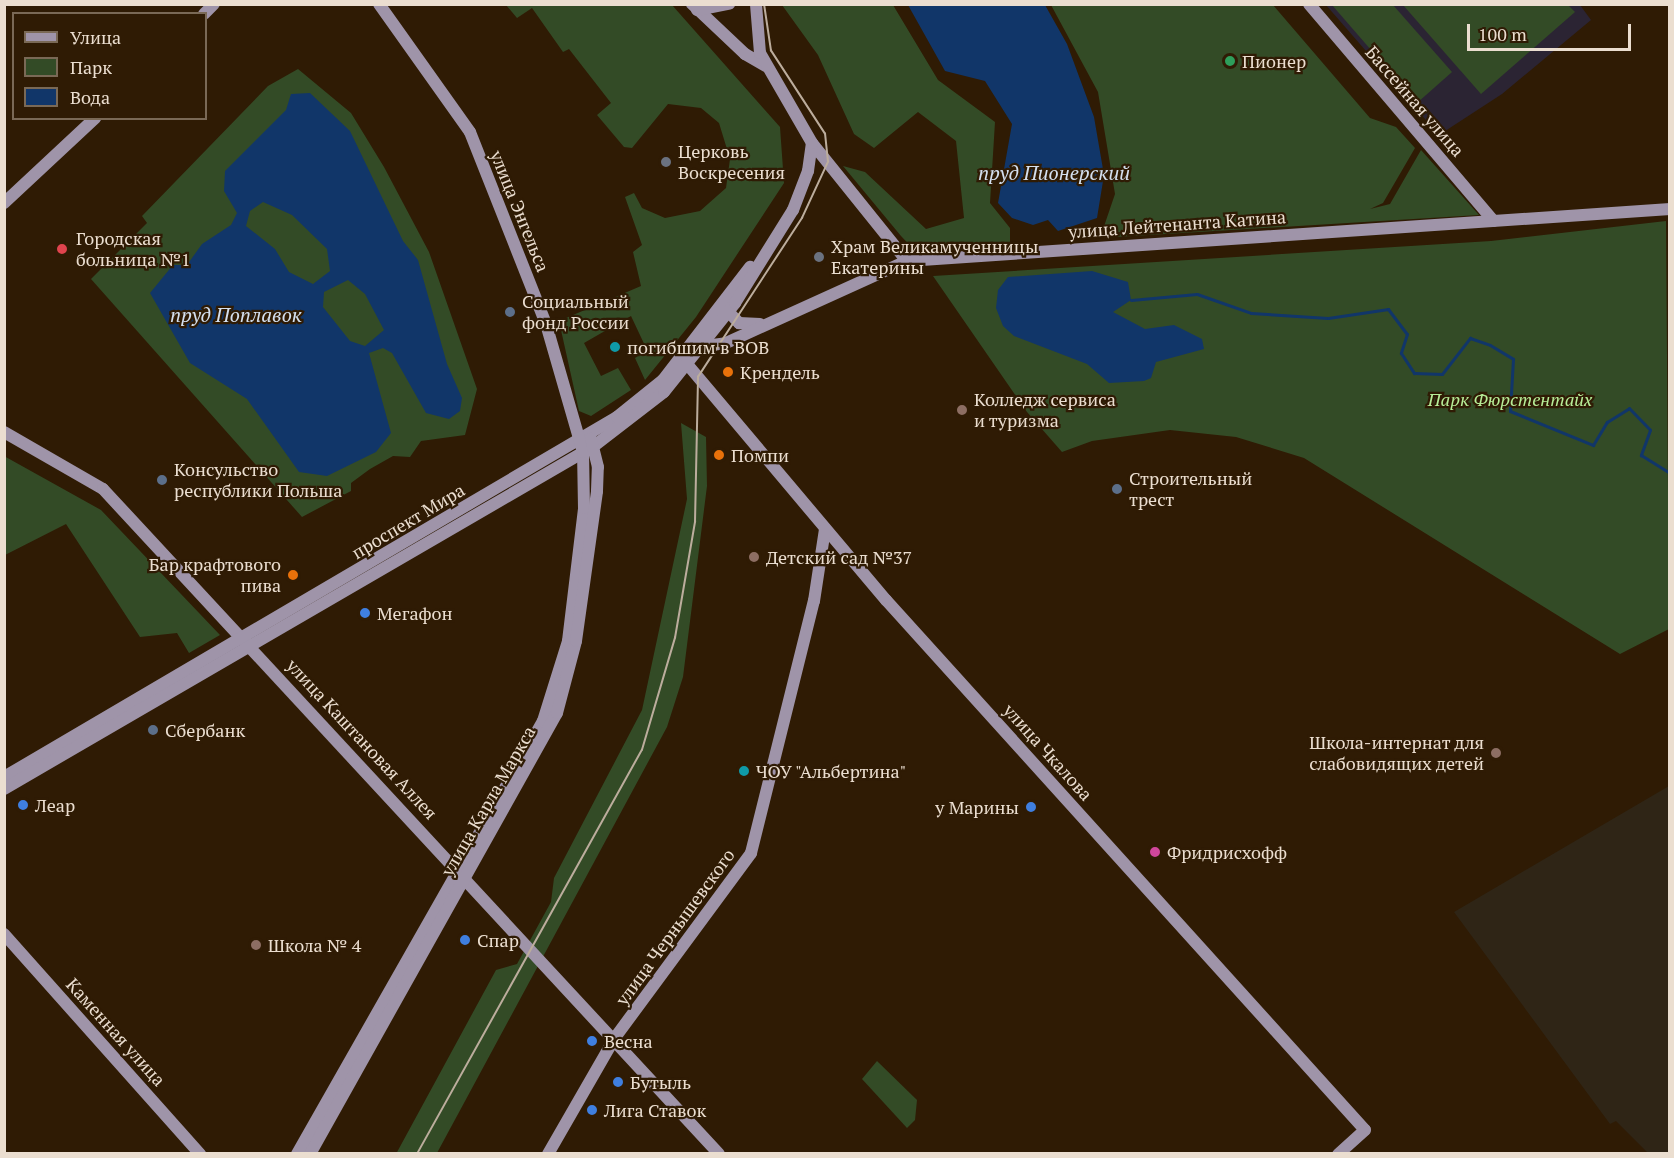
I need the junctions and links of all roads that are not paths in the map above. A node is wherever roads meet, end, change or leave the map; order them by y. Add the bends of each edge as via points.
1 (379, 4) edge
2 (729, 4) edge
3 (756, 4) edge
4 (1308, 4) edge
5 (695, 7) edge
6 (766, 66) junction
7 (92, 120) edge
8 (812, 143) junction
9 (835, 170) junction
10 (808, 171) junction
11 (4, 203) edge
12 (1670, 209) edge
13 (1494, 221) junction
14 (778, 234) junction
15 (907, 261) junction
16 (725, 301) junction
17 (727, 314) junction
18 (768, 324) junction
19 (705, 346) junction
20 (685, 362) junction
21 (4, 432) edge
22 (586, 443) junction
23 (825, 529) junction
24 (248, 645) junction
25 (4, 777) edge
26 (4, 789) edge
27 (462, 873) junction
28 (4, 934) edge
29 (614, 1039) junction
30 (200, 1154) edge
31 (297, 1154) edge
32 (310, 1154) edge
33 (548, 1154) edge
34 (719, 1154) edge
35 (1338, 1154) edge

1 - 22 street, улица Энгельса via 470,132 546,324
2 - 5 street
3 - 6 street
4 - 13 street, Бассейная улица
5 - 6 street via 745,54
6 - 8 street
7 - 11 street
8 - 9 street
8 - 10 street
9 - 10 street
9 - 15 street
10 - 14 street
12 - 13 street, улица Лейтенанта Катина
13 - 15 street, улица Лейтенанта Катина
14 - 16 street, проспект Мира
14 - 17 street, проспект Мира
15 - 18 street, улица Лейтенанта Катина
16 - 17 street
16 - 20 street, проспект Мира
17 - 18 street via 748,325
17 - 19 street, проспект Мира
18 - 19 street, улица Лейтенанта Катина via 726,343
19 - 20 street, проспект Мира
20 - 22 street, проспект Мира via 641,412
20 - 23 street, улица Чкалова
21 - 24 street, улица Каштановая Аллея via 103,489
22 - 24 street, проспект Мира
22 - 27 street, улица Карла Маркса via 597,491 567,688 544,742
23 - 29 street, улица Чернышевского via 812,613 751,853
23 - 35 street, улица Чкалова via 1365,1130
24 - 25 street, проспект Мира
24 - 26 street, проспект Мира
24 - 27 street, улица Каштановая Аллея
27 - 29 street, улица Каштановая Аллея
27 - 31 street, улица Карла Маркса
27 - 32 street, улица Карла Маркса
28 - 30 street, Каменная улица
29 - 33 street, улица Чернышевского
29 - 34 street, улица Каштановая Аллея

